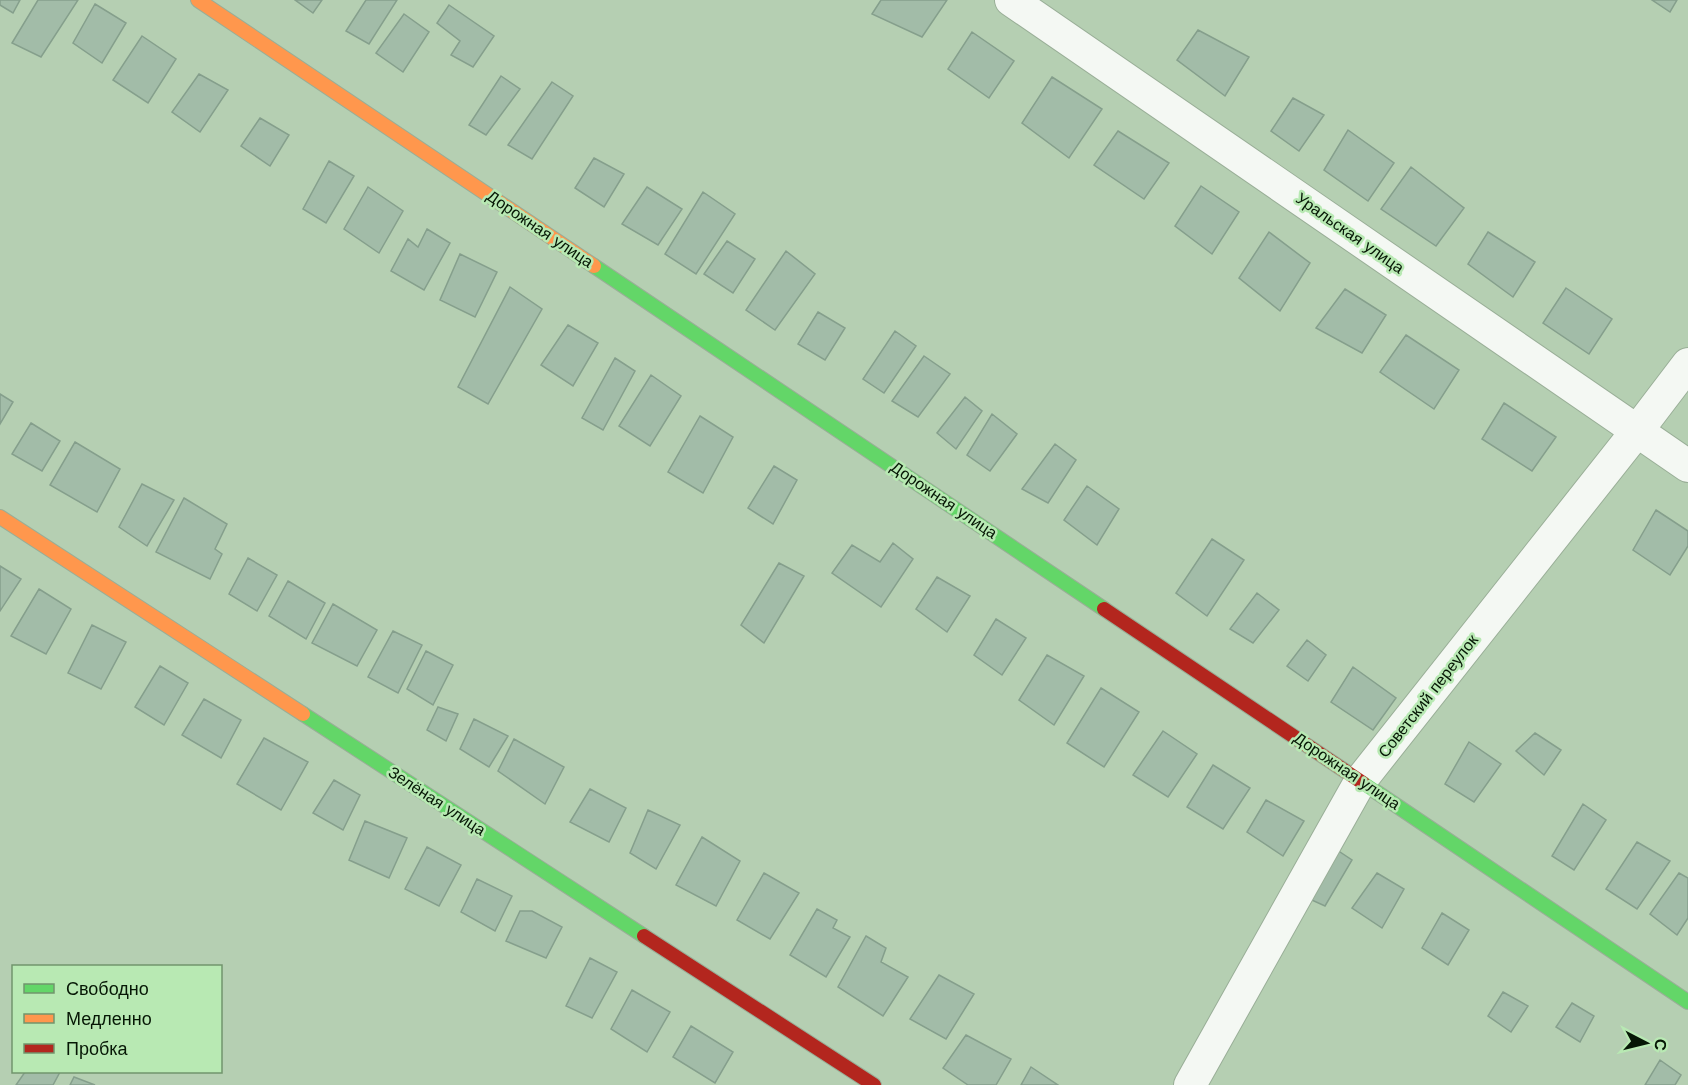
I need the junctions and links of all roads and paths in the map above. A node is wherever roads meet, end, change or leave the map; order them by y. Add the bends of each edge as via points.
1 (198, 0) edge
2 (1011, 0) edge
3 (1688, 364) edge
4 (1637, 431) junction
5 (1688, 466) edge
6 (0, 518) edge
7 (1361, 780) junction
8 (1688, 1002) edge
9 (874, 1085) edge
10 (1190, 1085) edge

1 - 7 street, Дорожная улица
2 - 4 street, Уральская улица
3 - 4 street, Советский переулок
4 - 5 street, Уральская улица
4 - 7 street, Советский переулок
6 - 9 street, Зелёная улица
7 - 8 street, Дорожная улица
7 - 10 street, Советский переулок

